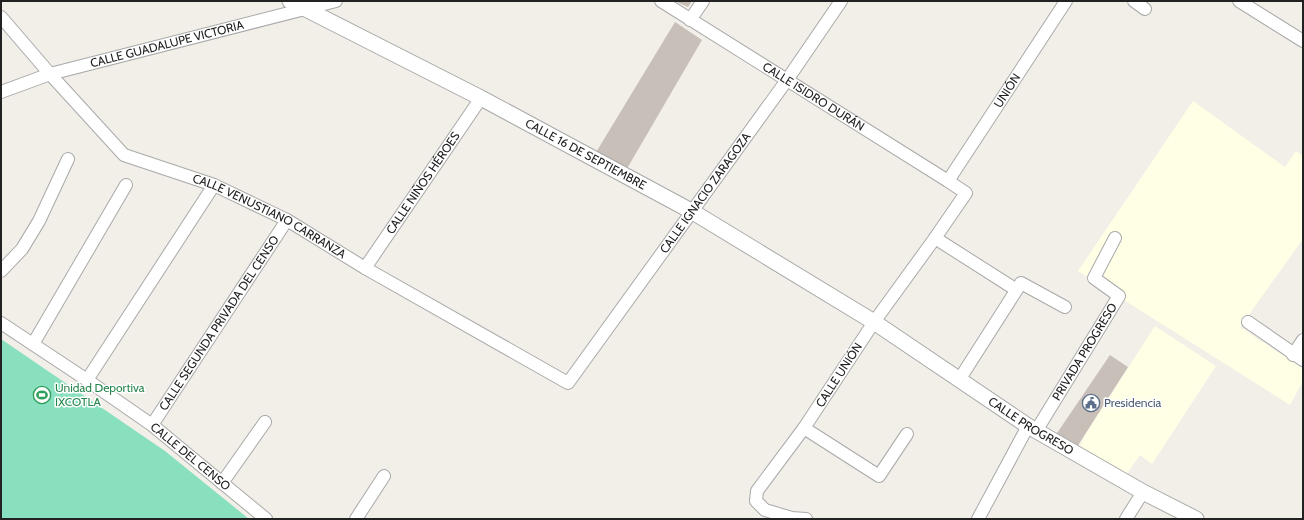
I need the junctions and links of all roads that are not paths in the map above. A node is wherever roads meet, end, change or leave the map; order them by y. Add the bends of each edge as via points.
1 (290, 1) edge
2 (336, 1) edge
3 (661, 1) edge
4 (703, 1) edge
5 (841, 1) edge
6 (1066, 1) edge
7 (1134, 1) edge
8 (1238, 1) edge
9 (306, 9) junction
10 (1145, 9) dead end
11 (1, 17) edge
12 (690, 20) junction
13 (1303, 42) edge
14 (50, 74) junction
15 (787, 80) junction
16 (1, 92) edge
17 (481, 98) junction
18 (68, 160) dead end
19 (948, 181) junction
20 (126, 185) dead end
21 (214, 185) junction
22 (693, 212) junction
23 (286, 220) junction
24 (935, 238) junction
25 (1115, 238) dead end
26 (365, 268) junction
27 (1, 271) edge
28 (1016, 290) junction
29 (1065, 307) dead end
30 (874, 322) junction
31 (1248, 322) dead end
32 (1, 323) edge
33 (1303, 340) edge
34 (33, 344) junction
35 (1298, 358) edge
36 (87, 380) junction
37 (959, 380) junction
38 (568, 383) joint
39 (265, 422) dead end
40 (152, 425) junction
41 (804, 428) junction
42 (1032, 429) junction
43 (907, 434) dead end
44 (384, 476) dead end
45 (222, 483) junction
46 (1143, 492) junction
47 (266, 519) edge
48 (356, 519) edge
49 (806, 519) edge
50 (978, 519) edge
51 (1126, 519) edge
52 (1196, 519) edge

1 - 9 street, CALLE 16 DE SEPTIEMBRE
2 - 9 street, CALLE GUADALUPE VICTORIA
3 - 12 street, CALLE ISIDRO DURÁN
4 - 12 street
5 - 15 street, CALLE IGNACIO ZARAGOZA
6 - 19 street, UNIÓN
7 - 10 street
8 - 13 street
9 - 14 street, CALLE GUADALUPE VICTORIA
9 - 17 street, CALLE 16 DE SEPTIEMBRE
11 - 14 street, CALLE VENUSTIANO CARRANZA
12 - 15 street, CALLE ISIDRO DURÁN
14 - 16 street, CALLE GUADALUPE VICTORIA
14 - 21 street, CALLE VENUSTIANO CARRANZA via 124,155
15 - 19 street, CALLE ISIDRO DURÁN
15 - 22 street, CALLE IGNACIO ZARAGOZA
17 - 22 street, CALLE 16 DE SEPTIEMBRE
17 - 26 street, CALLE NIÑOS HÉROES
18 - 27 street via 39,221 22,249
19 - 24 street, CALLE ISIDRO DURÁN via 966,193
20 - 34 street
21 - 23 street, CALLE VENUSTIANO CARRANZA
21 - 36 street
22 - 30 street, CALLE 16 DE SEPTIEMBRE
22 - 38 street, CALLE IGNACIO ZARAGOZA
23 - 26 street, CALLE VENUSTIANO CARRANZA
23 - 40 street, CALLE SEGUNDA PRIVADA DEL CENSO
24 - 28 street
24 - 30 street
25 - 42 street, PRIVADA PROGRESO via 1094,278 1119,296
26 - 38 street, CALLE VENUSTIANO CARRANZA
28 - 29 street via 1021,283
28 - 37 street
30 - 37 street, CALLE PROGRESO
30 - 41 street, CALLE UNIÓN
31 - 35 street
32 - 34 street, CALLE DEL CENSO
33 - 35 street
34 - 36 street, CALLE DEL CENSO
36 - 40 street, CALLE DEL CENSO
37 - 42 street, CALLE PROGRESO
39 - 45 street
40 - 45 street, CALLE DEL CENSO
41 - 43 street via 879,476
41 - 49 street, CALLE UNIÓN via 757,491 756,501 765,510 792,518
42 - 46 street, CALLE PROGRESO
42 - 50 street
44 - 48 street
45 - 47 street, CALLE DEL CENSO
46 - 51 street
46 - 52 street, CALLE PROGRESO

